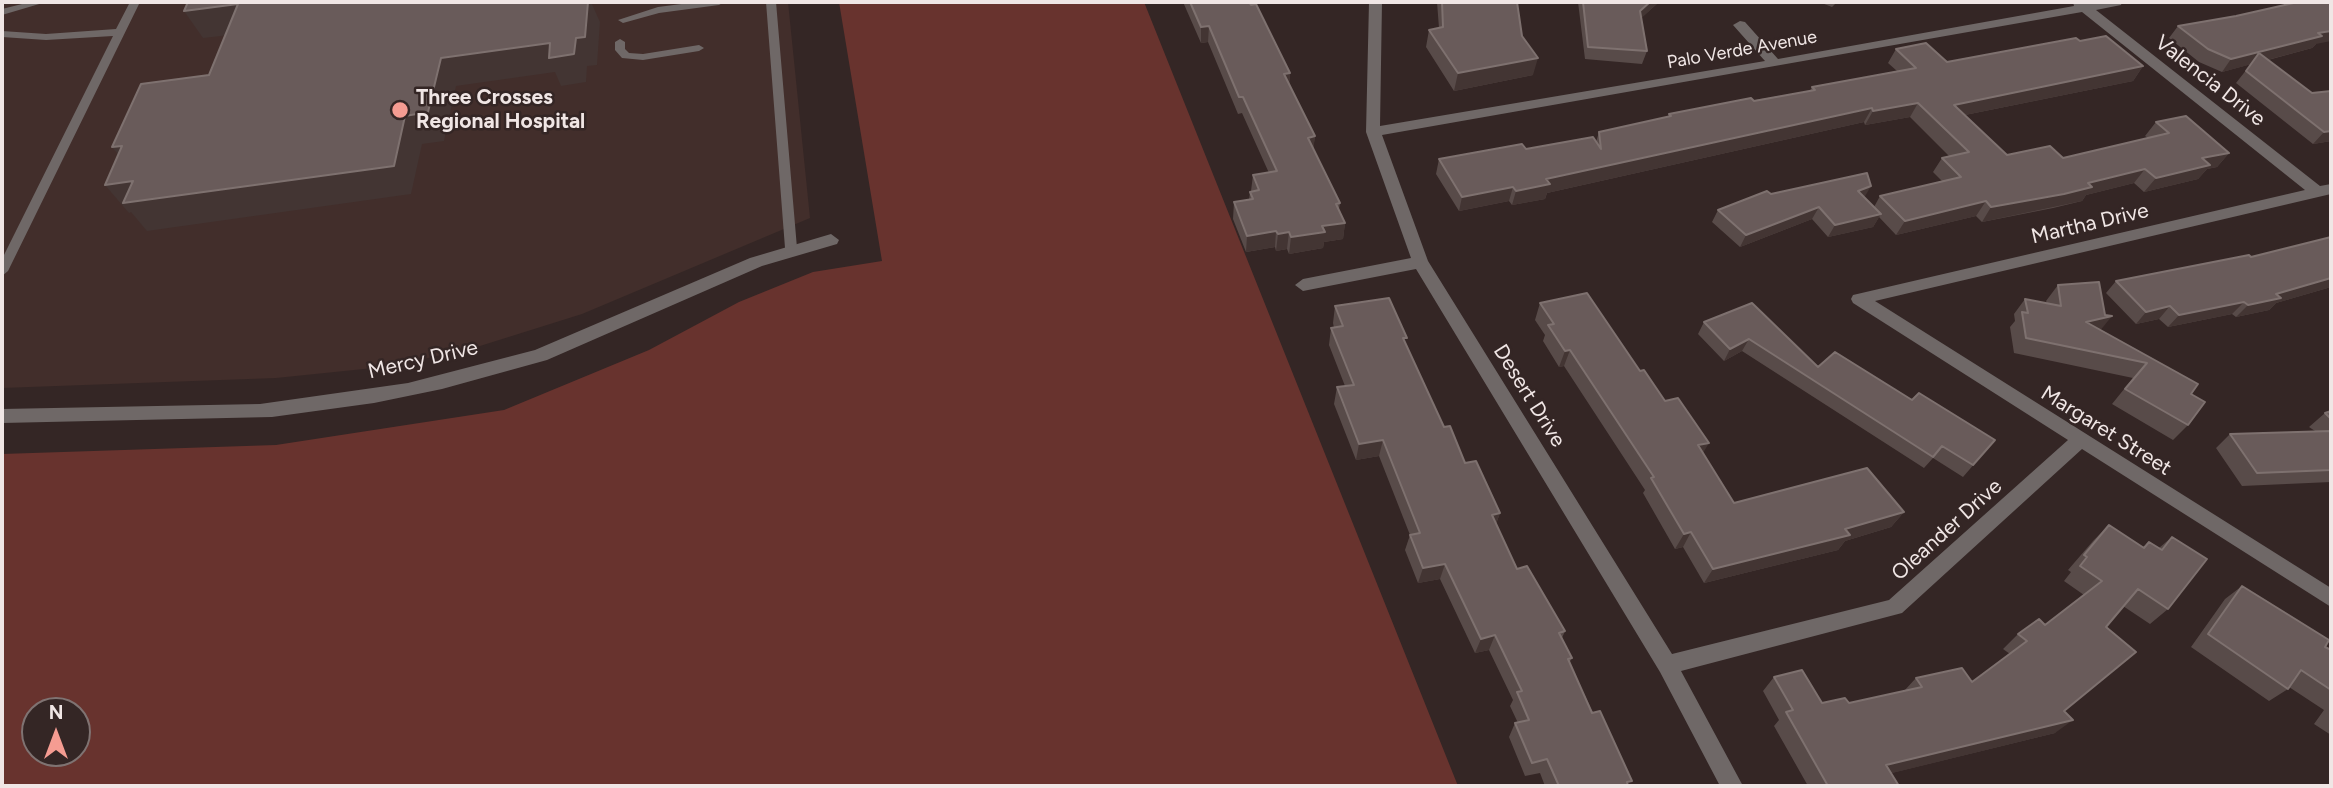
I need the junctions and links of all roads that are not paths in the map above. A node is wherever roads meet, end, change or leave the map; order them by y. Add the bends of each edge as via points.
1 (41, 2) edge
2 (135, 2) edge
3 (719, 2) edge
4 (771, 2) edge
5 (1376, 2) edge
6 (2116, 2) edge
7 (2081, 5) edge
8 (2, 13) edge
9 (623, 20) dead end
10 (1740, 25) dead end
11 (120, 32) junction
12 (2, 34) edge
13 (620, 42) dead end
14 (699, 48) dead end
15 (1775, 64) junction
16 (1373, 132) junction
17 (2324, 190) edge
18 (831, 240) dead end
19 (792, 248) junction
20 (1420, 262) junction
21 (2, 271) edge
22 (1303, 285) dead end
23 (1859, 299) joint
24 (2, 416) edge
25 (2079, 441) junction
26 (2331, 597) edge
27 (1667, 665) junction
28 (1732, 786) edge

1 - 8 lane
2 - 11 lane
3 - 9 lane
4 - 19 lane
5 - 16 street, Desert Drive
6 - 7 street, Palo Verde Avenue
7 - 15 street, Palo Verde Avenue
7 - 17 street, Valencia Drive
10 - 15 street
11 - 12 lane via 46,37
11 - 21 lane
13 - 14 lane via 626,56
15 - 16 street, Palo Verde Avenue
16 - 20 street, Desert Drive
17 - 23 street, Martha Drive
18 - 19 street, Mercy Drive
19 - 24 street, Mercy Drive via 541,355 436,383 269,410
20 - 22 street
20 - 27 street, Desert Drive
23 - 25 street, Margaret Street
25 - 26 street, Margaret Street
25 - 27 street, Oleander Drive via 1895,607
27 - 28 street, Desert Drive

